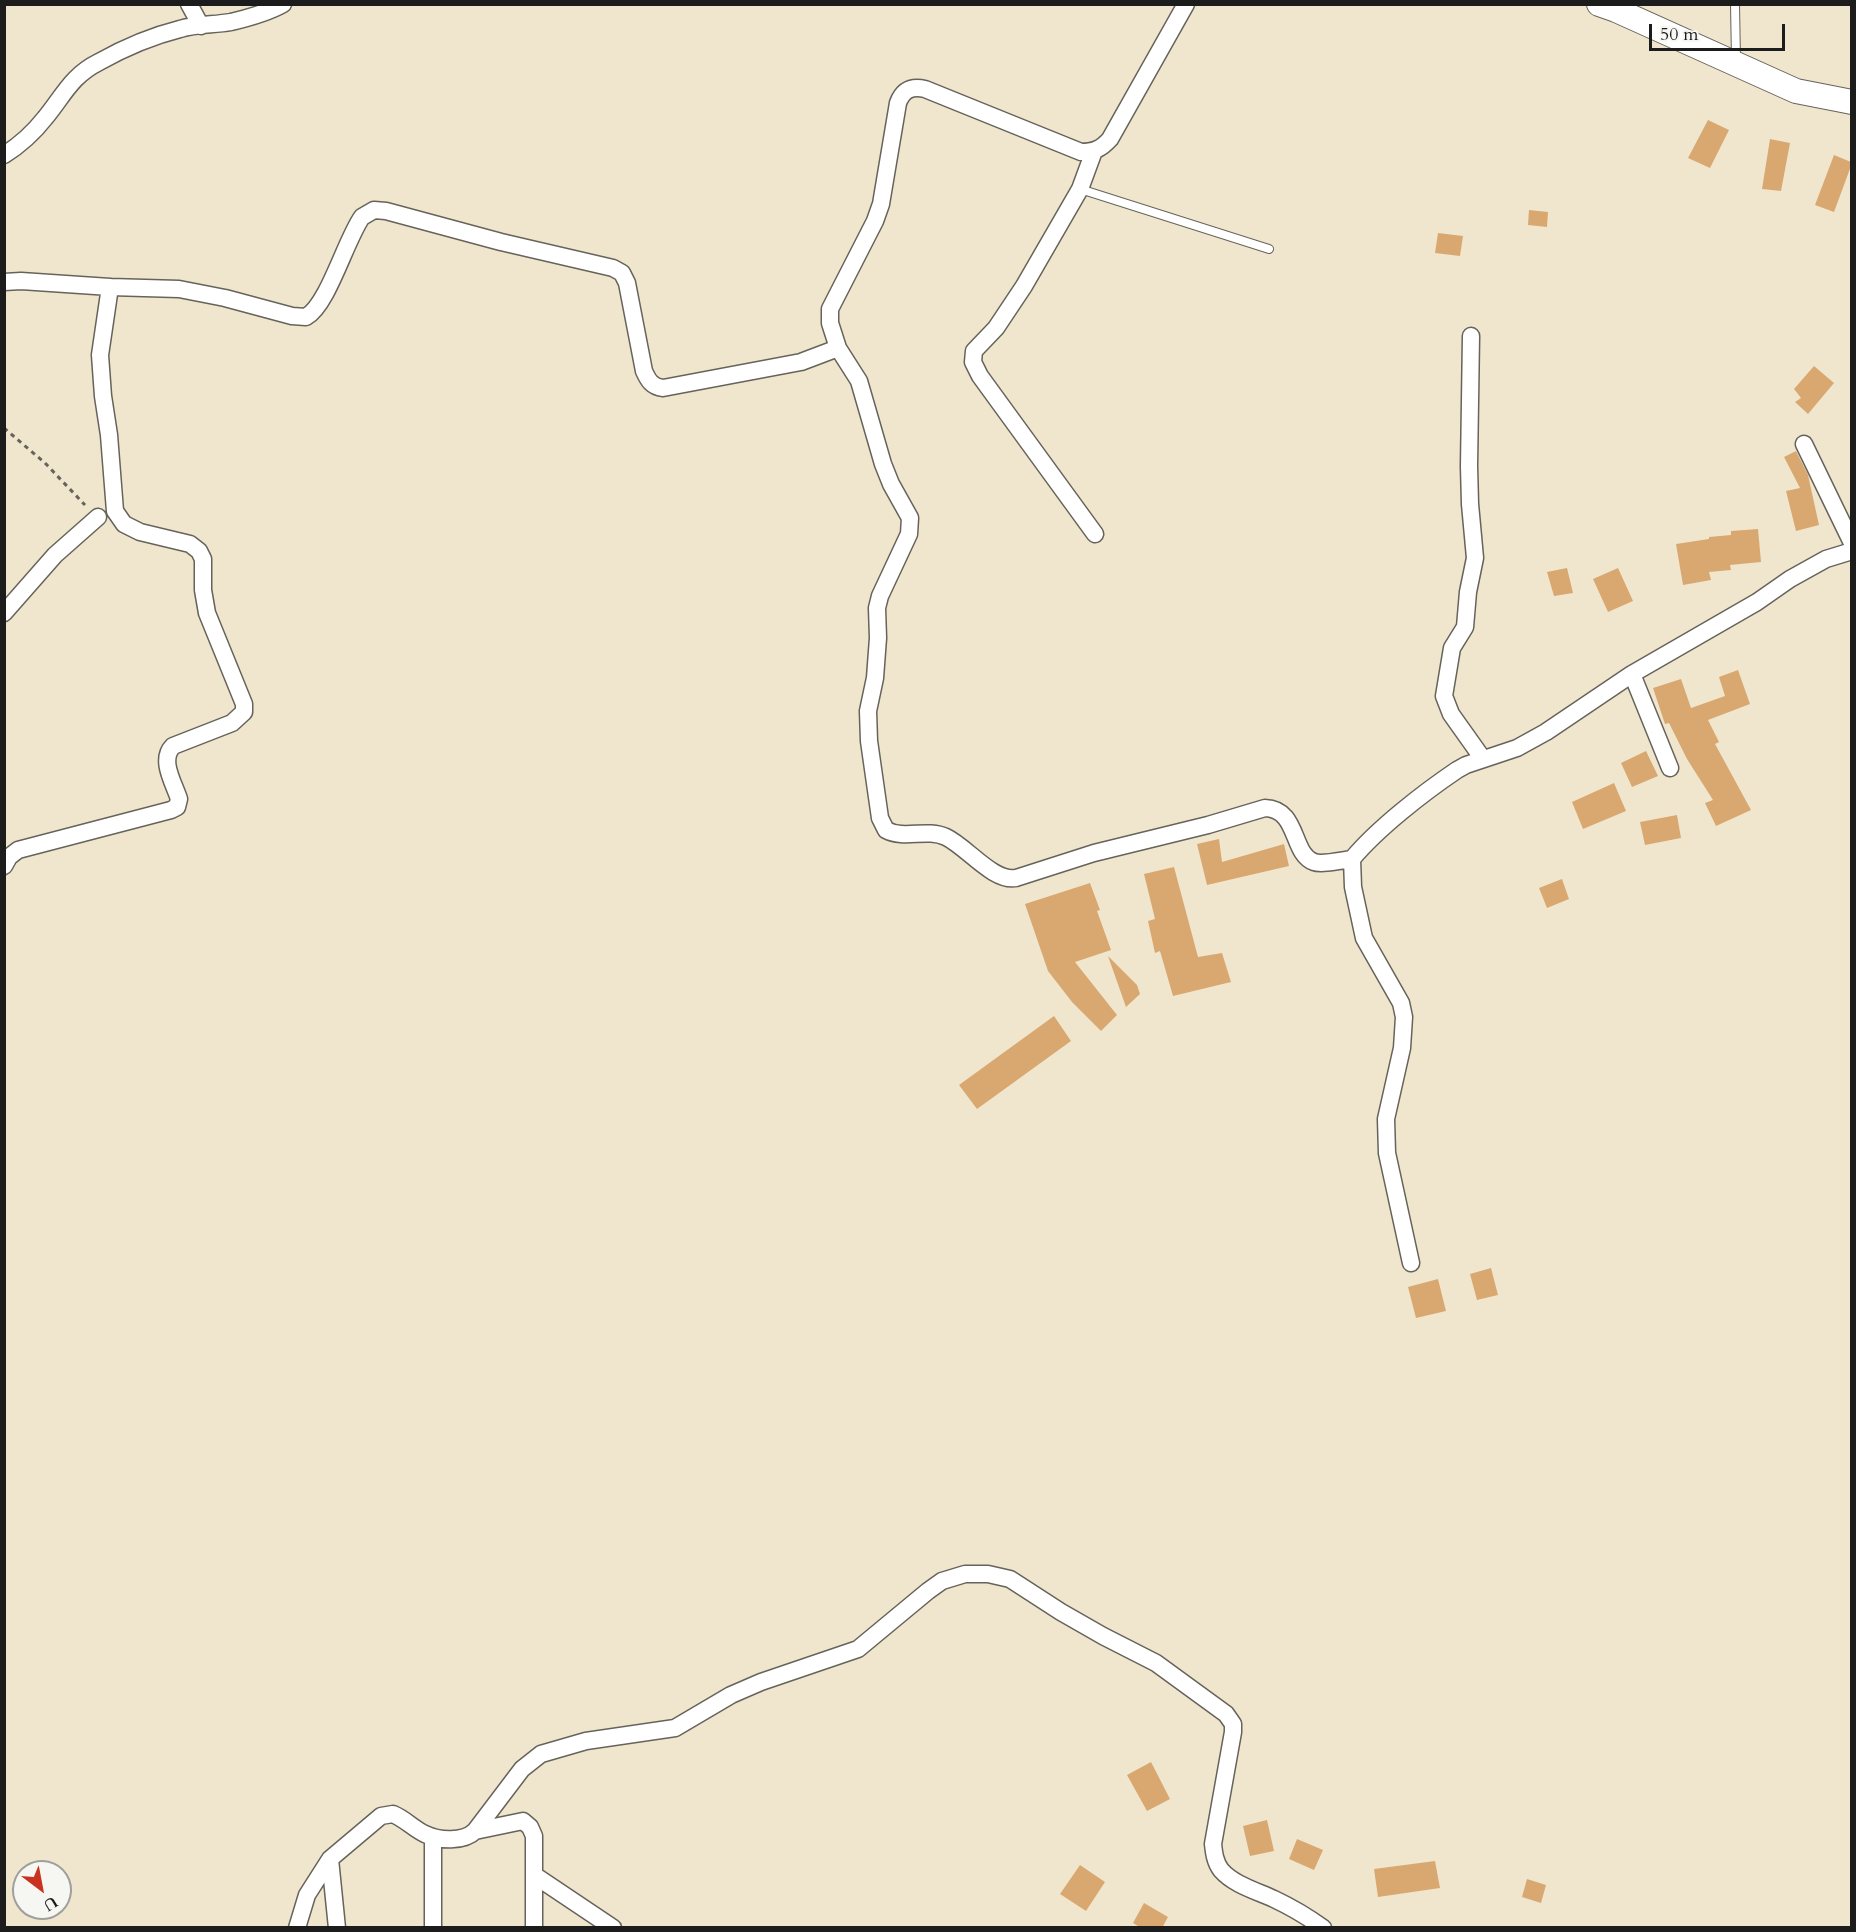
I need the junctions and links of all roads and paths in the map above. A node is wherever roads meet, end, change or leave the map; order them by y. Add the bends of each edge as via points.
1 (189, 4) edge
2 (283, 4) edge
3 (1186, 4) edge
4 (1735, 4) edge
5 (1611, 6) edge
6 (201, 26) junction
7 (1736, 64) junction
8 (1851, 102) edge
9 (1094, 151) junction
10 (4, 155) edge
11 (1080, 189) junction
12 (1269, 249) dead end
13 (4, 282) edge
14 (110, 287) junction
15 (1471, 336) dead end
16 (838, 348) junction
17 (4, 428) edge
18 (1804, 444) dead end
19 (98, 517) joint
20 (1095, 534) dead end
21 (1851, 543) edge
22 (1851, 551) edge
23 (4, 613) edge
24 (1632, 674) junction
25 (1483, 759) junction
26 (1670, 768) dead end
27 (1352, 859) junction
28 (4, 866) edge
29 (1411, 1263) dead end
30 (475, 1831) junction
31 (433, 1837) junction
32 (330, 1859) junction
33 (534, 1875) junction
34 (297, 1928) edge
35 (337, 1928) edge
36 (434, 1928) edge
37 (534, 1928) edge
38 (613, 1928) edge
39 (1323, 1928) edge

1 - 6 street
2 - 6 street via 243,19
3 - 9 street via 1110,139
4 - 7 lane
5 - 7 main road
6 - 10 street via 140,42 90,67 68,85 30,134
7 - 8 main road via 1796,91
9 - 11 street
9 - 16 street via 1081,152 925,89 907,90 898,103 881,204 830,309
11 - 12 lane
11 - 20 street via 1024,286 972,358 980,376
13 - 14 street
14 - 16 street via 179,289 306,317 325,292 362,217 374,210 386,211 501,243 613,267 627,283 644,370 655,387 801,362
14 - 28 street via 100,355 115,511 124,524 140,532 190,544 199,550 207,613 244,712 232,723 170,749 166,759 179,799 176,808 18,850
15 - 25 street via 1469,475 1475,558 1465,627 1452,648 1444,696 1451,714
16 - 27 street via 859,381 883,464 911,524 877,608 875,678 868,711 880,818 886,830 945,836 997,875 1016,879 1094,853 1271,808 1283,816 1310,860 1316,863
17 - 19 path
18 - 21 street
19 - 23 street via 55,555
22 - 24 street via 1826,559 1790,579 1758,602
24 - 25 street via 1546,732 1517,748
24 - 26 street
25 - 27 street via 1450,775
27 - 29 street via 1353,887 1364,938 1401,1004 1404,1017 1385,1135
30 - 31 street via 461,1839
30 - 33 street via 523,1821 534,1836
30 - 39 street via 522,1769 541,1754 586,1741 675,1728 761,1682 858,1649 942,1581 965,1574 988,1574 1010,1579 1094,1632 1156,1663 1226,1714 1233,1732 1213,1844 1217,1862 1231,1879
31 - 32 street via 389,1814 369,1825
31 - 36 street
32 - 34 street via 307,1895
32 - 35 street
33 - 37 street
33 - 38 street

